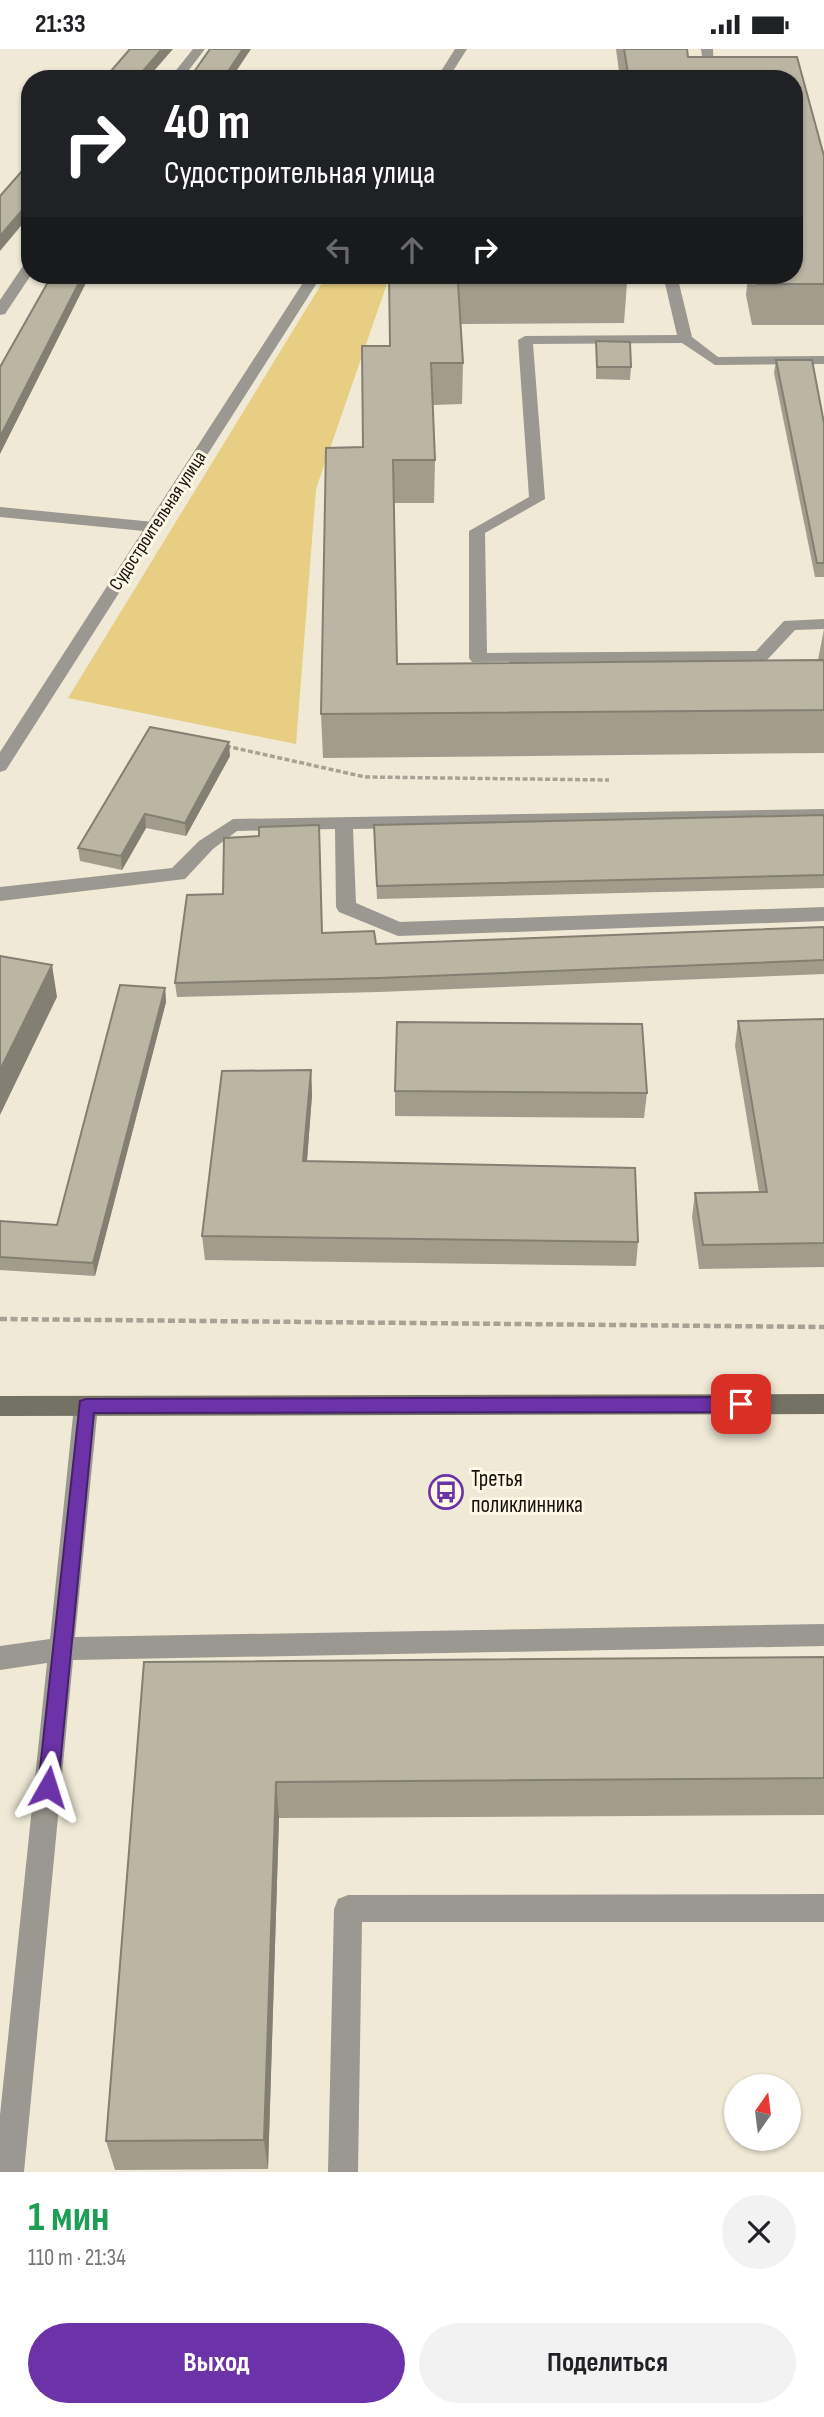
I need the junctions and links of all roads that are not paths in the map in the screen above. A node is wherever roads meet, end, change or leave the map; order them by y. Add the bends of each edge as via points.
1 (199, 49) edge
2 (461, 49) edge
3 (706, 49) edge
4 (182, 70) edge
5 (448, 70) edge
6 (710, 70) edge
7 (21, 280) edge
8 (309, 284) edge
9 (672, 284) edge
10 (0, 311) edge
11 (685, 339) junction
12 (824, 361) edge
13 (0, 512) edge
14 (154, 527) junction
15 (824, 624) edge
16 (0, 766) edge
17 (824, 815) edge
18 (344, 823) junction
19 (0, 894) edge
20 (824, 914) edge
21 (824, 1404) edge
22 (0, 1406) edge
23 (86, 1406) junction
24 (824, 1635) edge
25 (61, 1649) junction
26 (0, 1658) edge
27 (824, 1908) edge
28 (9, 2172) edge
29 (342, 2172) edge

1 - 4 street
2 - 5 street
3 - 6 street
7 - 10 street
8 - 14 street, Судостроительная улица
9 - 11 street
11 - 12 street via 715,361
11 - 15 street via 525,340 537,499 477,531 478,659 761,656 790,625
13 - 14 street
14 - 16 street, Судостроительная улица
17 - 18 street
18 - 19 street via 233,825 178,874
18 - 20 street via 346,907 398,929
21 - 23 main road
22 - 23 main road
23 - 25 street
24 - 25 street
25 - 26 street
25 - 28 street
27 - 29 street via 348,1909

